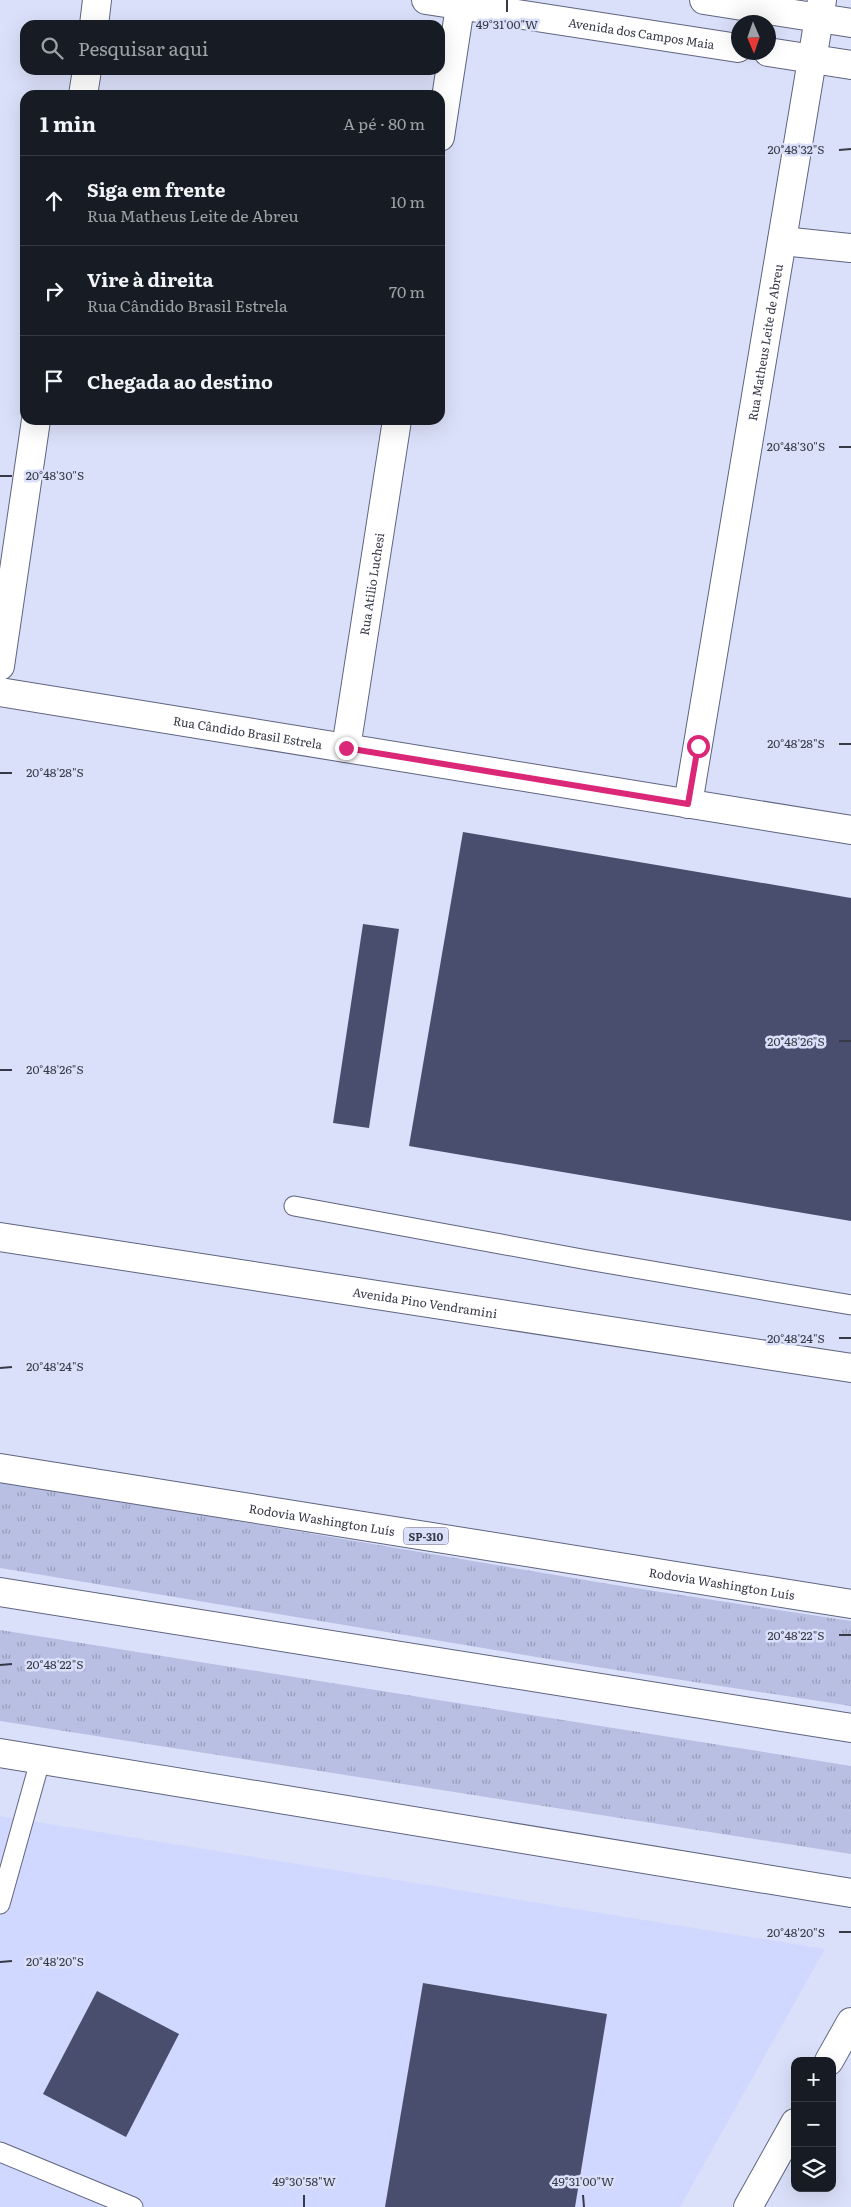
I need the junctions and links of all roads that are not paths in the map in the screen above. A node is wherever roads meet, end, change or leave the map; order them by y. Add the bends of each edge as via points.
1 (97, 0) edge
2 (426, 0) edge
3 (704, 0) edge
4 (461, 3) edge
5 (820, 9) edge
6 (95, 20) edge
7 (851, 23) edge
8 (731, 47) edge
9 (776, 53) edge
10 (812, 59) junction
11 (851, 65) edge
12 (86, 75) edge
13 (84, 90) edge
14 (445, 105) edge
15 (782, 240) junction
16 (851, 248) edge
17 (35, 425) edge
18 (396, 425) edge
19 (0, 666) edge
20 (0, 692) edge
21 (346, 748) junction
22 (688, 804) junction
23 (851, 830) edge
24 (294, 1206) dead end
25 (0, 1237) edge
26 (851, 1305) edge
27 (851, 1368) edge
28 (0, 1468) edge
29 (0, 1592) edge
30 (851, 1604) edge
31 (851, 1728) edge
32 (0, 1753) edge
33 (40, 1761) junction
34 (851, 1893) edge
35 (0, 1904) edge
36 (851, 2022) edge
37 (831, 2057) edge
38 (791, 2130) edge
39 (0, 2152) edge
40 (133, 2207) edge
41 (748, 2207) edge

1 - 6 main road
2 - 4 main road, Avenida dos Campos Maia
3 - 5 main road
4 - 8 main road, Avenida dos Campos Maia
4 - 14 main road
5 - 7 main road
5 - 10 main road, Rua Matheus Leite de Abreu
9 - 10 main road
10 - 11 main road
10 - 15 main road, Rua Matheus Leite de Abreu
12 - 13 main road
15 - 16 main road
15 - 22 main road, Rua Matheus Leite de Abreu
17 - 19 main road
18 - 21 main road, Rua Atilio Luchesi
20 - 21 main road, Rua Cândido Brasil Estrela
21 - 22 main road, Rua Cândido Brasil Estrela
22 - 23 main road, Rua Cândido Brasil Estrela
24 - 26 lane
25 - 27 main road, Avenida Pino Vendramini
28 - 30 main road, Rodovia Washington Luís / SP-310
29 - 31 main road
32 - 33 main road
33 - 34 main road
33 - 35 lane
36 - 37 main road
38 - 41 main road
39 - 40 lane

